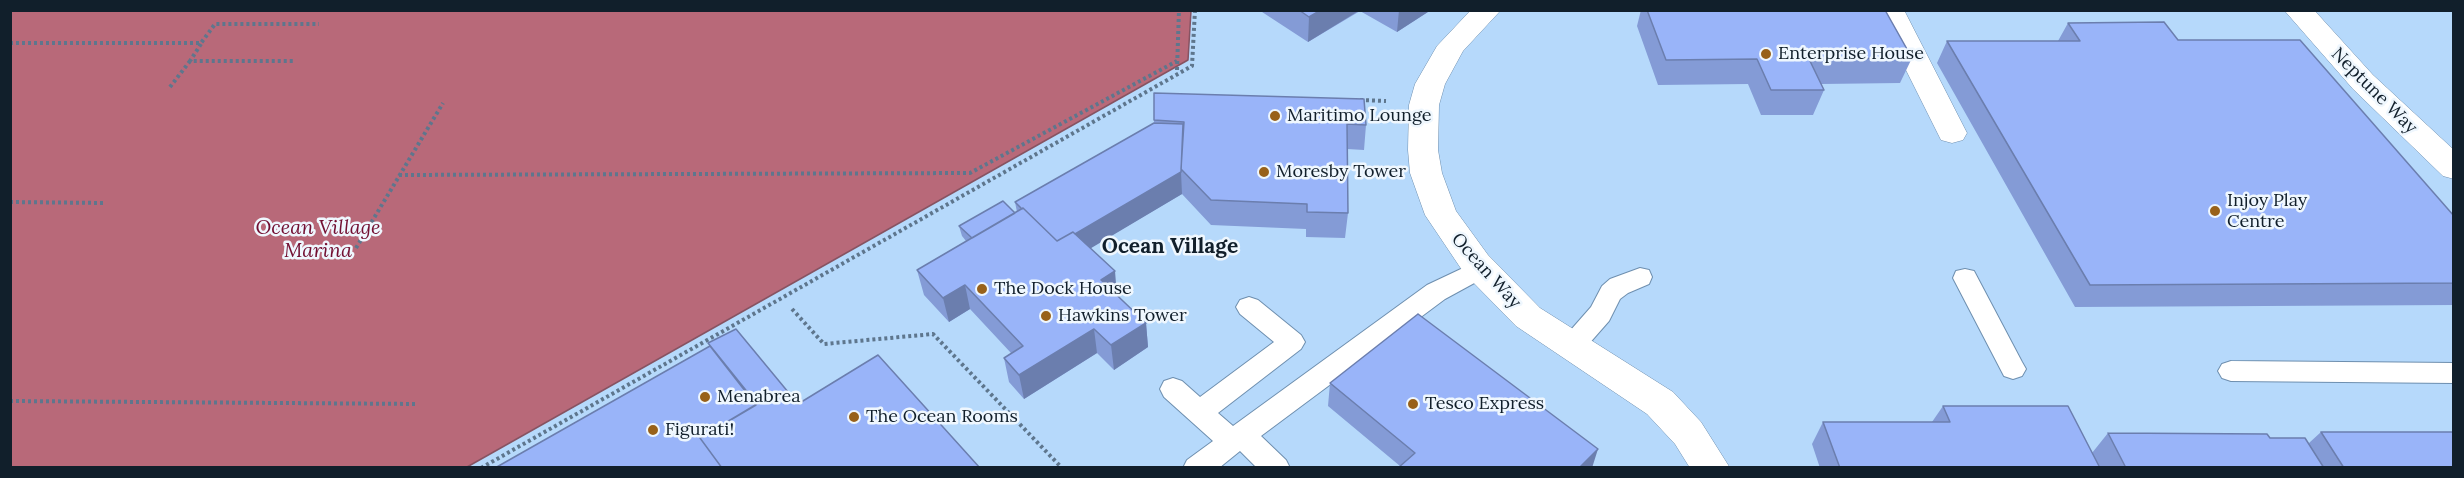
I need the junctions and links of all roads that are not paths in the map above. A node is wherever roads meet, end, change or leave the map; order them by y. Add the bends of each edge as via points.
1 (1487, 10) edge
2 (1890, 10) edge
3 (2298, 10) edge
4 (1952, 132) dead end
5 (2454, 168) edge
6 (1480, 269) junction
7 (1640, 277) dead end
8 (1965, 278) dead end
9 (1249, 307) dead end
10 (1571, 347) junction
11 (2013, 369) dead end
12 (2231, 371) dead end
13 (2454, 373) edge
14 (1173, 389) dead end
15 (1199, 412) junction
16 (1237, 438) junction
17 (1197, 468) edge
18 (1276, 468) edge
19 (1711, 468) edge

1 - 6 street, Ocean Way via 1451,46 1430,84 1422,127 1433,195 1453,236
2 - 4 street
3 - 5 street, Neptune Way via 2363,82
6 - 10 street, Ocean Way via 1528,317
6 - 16 lane via 1436,292
7 - 10 lane via 1611,293 1600,314
8 - 11 lane
9 - 15 lane via 1292,342
10 - 19 street, Ocean Way via 1660,403
12 - 13 lane
14 - 15 lane
15 - 16 lane
16 - 17 lane
16 - 18 lane

